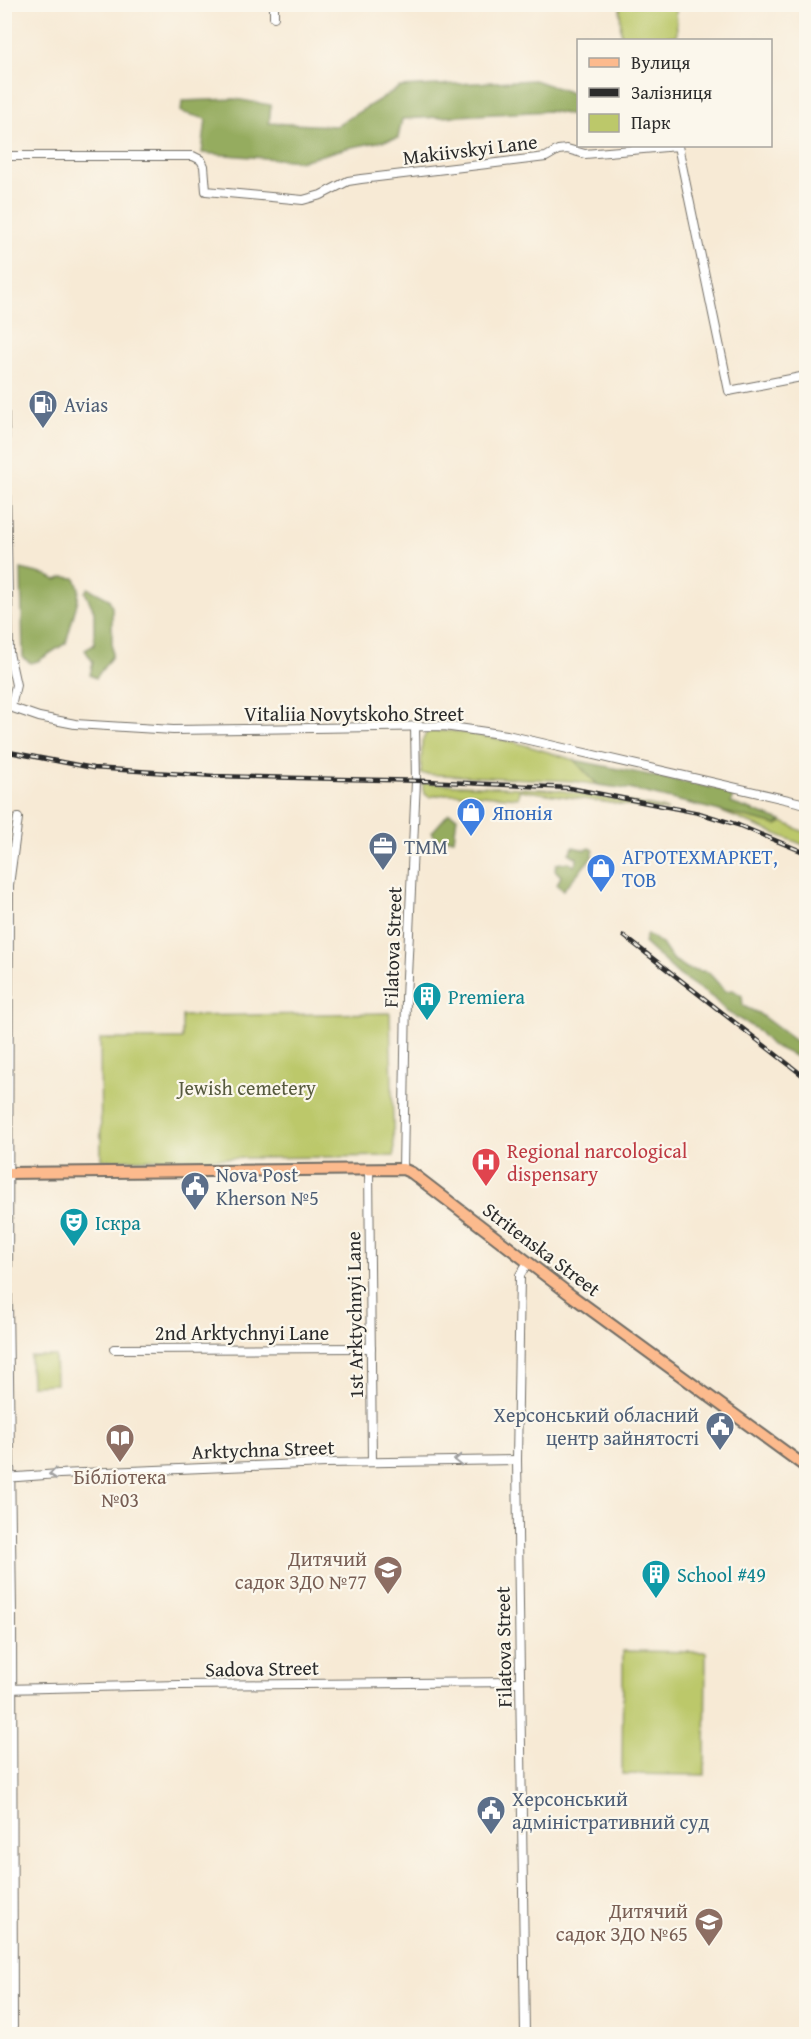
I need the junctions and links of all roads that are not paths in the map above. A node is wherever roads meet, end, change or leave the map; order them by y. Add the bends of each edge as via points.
1 (274, 4) edge
2 (274, 17) dead end
3 (666, 147) edge
4 (678, 147) edge
5 (4, 156) edge
6 (4, 369) edge
7 (807, 376) edge
8 (8, 706) edge
9 (415, 726) junction
10 (807, 804) edge
11 (18, 818) dead end
12 (7, 877) edge
13 (369, 1169) junction
14 (403, 1169) junction
15 (6, 1173) edge
16 (528, 1262) junction
17 (371, 1348) junction
18 (114, 1349) dead end
19 (517, 1460) junction
20 (372, 1461) junction
21 (807, 1467) edge
22 (7, 1478) edge
23 (520, 1682) junction
24 (8, 1689) edge
25 (8, 1807) edge
26 (8, 1924) edge
27 (13, 2034) edge
28 (525, 2034) edge

1 - 2 street
3 - 5 street, Makiivskyi Lane via 585,154 558,150 546,157 348,181 303,200 206,191 204,166 193,156
4 - 7 street, Makiivskyi Lane via 729,391
6 - 8 street via 9,653 16,685
8 - 9 street, Vitaliia Novytskoho Street via 75,724 173,730
9 - 10 street, Vitaliia Novytskoho Street via 507,735
9 - 14 street, Filatova Street
11 - 12 street
12 - 15 street
13 - 14 main road
13 - 15 main road
13 - 17 street, 1st Arktychnyi Lane
14 - 16 main road, Stritenska Street
15 - 22 street
16 - 19 street, Filatova Street via 520,1275
16 - 21 main road, Stritenska Street
17 - 18 street, 2nd Arktychnyi Lane
17 - 20 street, 1st Arktychnyi Lane
19 -> 20 street, Arktychna Street
19 - 23 street, Filatova Street
20 -> 22 street, Arktychna Street
22 - 24 street
23 - 24 street, Sadova Street
23 - 28 street, Filatova Street
24 - 25 street
25 - 26 street
26 - 27 street

